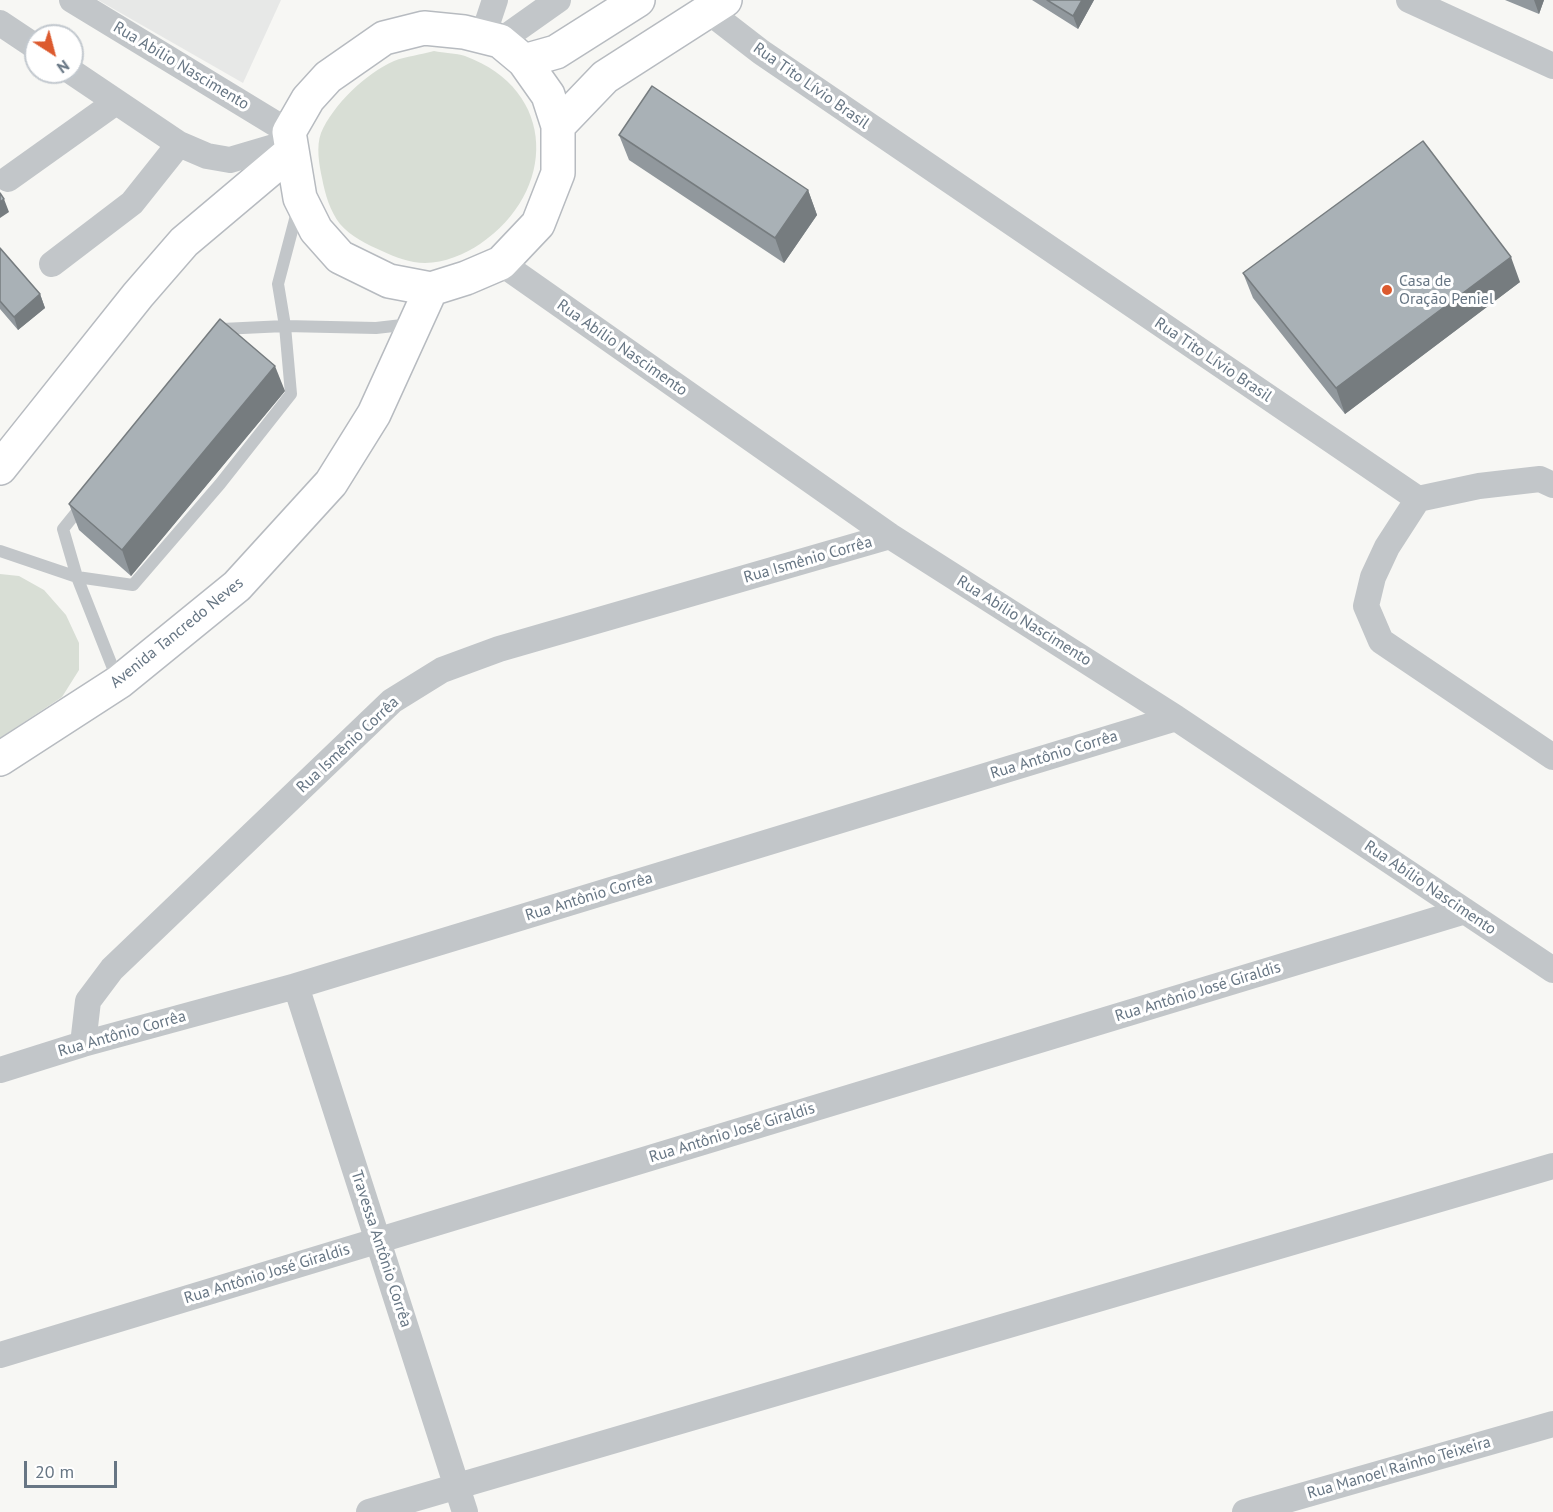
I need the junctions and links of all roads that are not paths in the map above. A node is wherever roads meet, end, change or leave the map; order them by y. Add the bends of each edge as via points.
1 (72, 0) edge
2 (495, 0) edge
3 (558, 0) edge
4 (638, 0) edge
5 (1409, 0) edge
6 (716, 6) edge
7 (0, 23) edge
8 (24, 40) edge
9 (502, 46) junction
10 (1553, 66) edge
11 (84, 80) edge
12 (116, 102) junction
13 (558, 126) junction
14 (291, 142) junction
15 (179, 144) junction
16 (8, 179) dead end
17 (300, 198) junction
18 (501, 263) junction
19 (52, 264) dead end
20 (431, 289) junction
21 (416, 323) junction
22 (285, 326) junction
23 (209, 346) edge
24 (0, 468) edge
25 (1553, 485) edge
26 (92, 493) edge
27 (1418, 499) junction
28 (890, 536) junction
29 (0, 551) edge
30 (77, 577) junction
31 (119, 682) junction
32 (1176, 718) junction
33 (1553, 757) edge
34 (0, 759) edge
35 (1465, 911) junction
36 (1553, 970) edge
37 (297, 986) junction
38 (83, 1044) junction
39 (0, 1070) edge
40 (1553, 1166) edge
41 (378, 1240) junction
42 (0, 1355) edge
43 (1553, 1424) edge
44 (457, 1486) junction
45 (369, 1512) edge
46 (465, 1512) edge
47 (1245, 1512) edge

1 - 14 street, Rua Abílio Nascimento
2 - 9 street
3 - 9 street
4 - 9 street via 556,52
5 - 10 street
6 - 13 street via 605,77
6 - 27 street, Rua Tito Lívio Brasil via 761,52
7 - 8 street
9 - 13 street via 548,95
9 - 14 street via 464,32 424,28 384,38 328,77 308,99
11 - 12 street
12 - 15 street
12 - 16 street
13 - 18 street via 558,173 538,224
14 - 15 street via 230,160 207,156
14 - 17 street
14 - 24 street via 183,242
15 - 19 street via 132,203
17 - 20 street via 316,230 340,257 389,281
17 - 22 lane via 278,284
18 - 20 street
18 - 28 street, Rua Abílio Nascimento
20 - 21 street, Avenida Tancredo Neves
21 - 22 lane via 376,328
21 - 31 street, Avenida Tancredo Neves via 374,414 331,483 237,586
22 - 23 lane via 222,329
22 - 30 lane via 291,394 220,484 133,585
25 - 27 street via 1540,479
26 - 30 lane via 63,529
27 - 33 street via 1373,577 1366,606 1381,640
28 - 32 street, Rua Abílio Nascimento
28 - 38 street, Rua Ismênio Corrêa via 499,649 442,670 392,701 112,969 88,1001
29 - 30 lane
30 - 31 lane
31 - 34 street, Avenida Tancredo Neves
32 - 35 street, Rua Abílio Nascimento
32 - 37 street, Rua Antônio Corrêa
35 - 36 street, Rua Abílio Nascimento
35 - 41 street, Rua Antônio José Giraldis
37 - 38 street, Rua Antônio Corrêa
37 - 41 street, Travessa Antônio Corrêa
38 - 39 street, Rua Antônio Corrêa
40 - 44 street
41 - 42 street, Rua Antônio José Giraldis
41 - 44 street, Travessa Antônio Corrêa
43 - 47 street, Rua Manoel Rainho Teixeira
44 - 45 street
44 - 46 street, Travessa Antônio Corrêa

